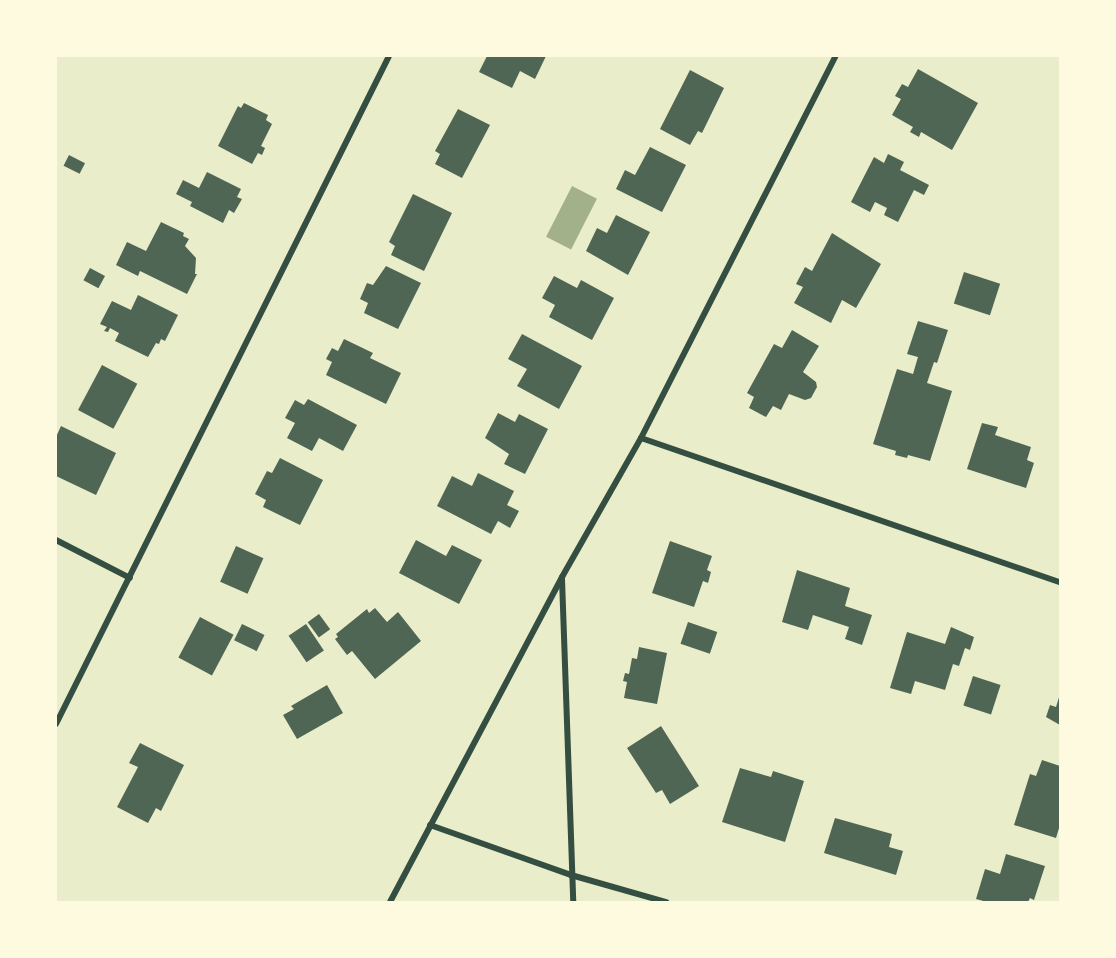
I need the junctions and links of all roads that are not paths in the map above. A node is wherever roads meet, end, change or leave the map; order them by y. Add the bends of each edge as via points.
1 (389, 56) edge
2 (836, 56) edge
3 (641, 438) junction
4 (56, 540) edge
5 (130, 578) junction
6 (562, 578) junction
7 (1060, 582) edge
8 (56, 724) edge
9 (430, 825) junction
10 (572, 875) junction
11 (390, 903) edge
12 (573, 903) edge
13 (666, 903) edge

1 - 5 street
2 - 3 street
3 - 6 street
3 - 7 street
4 - 5 street
5 - 8 street
6 - 9 street
6 - 10 street
9 - 10 street
9 - 11 street
10 - 12 street
10 - 13 street

